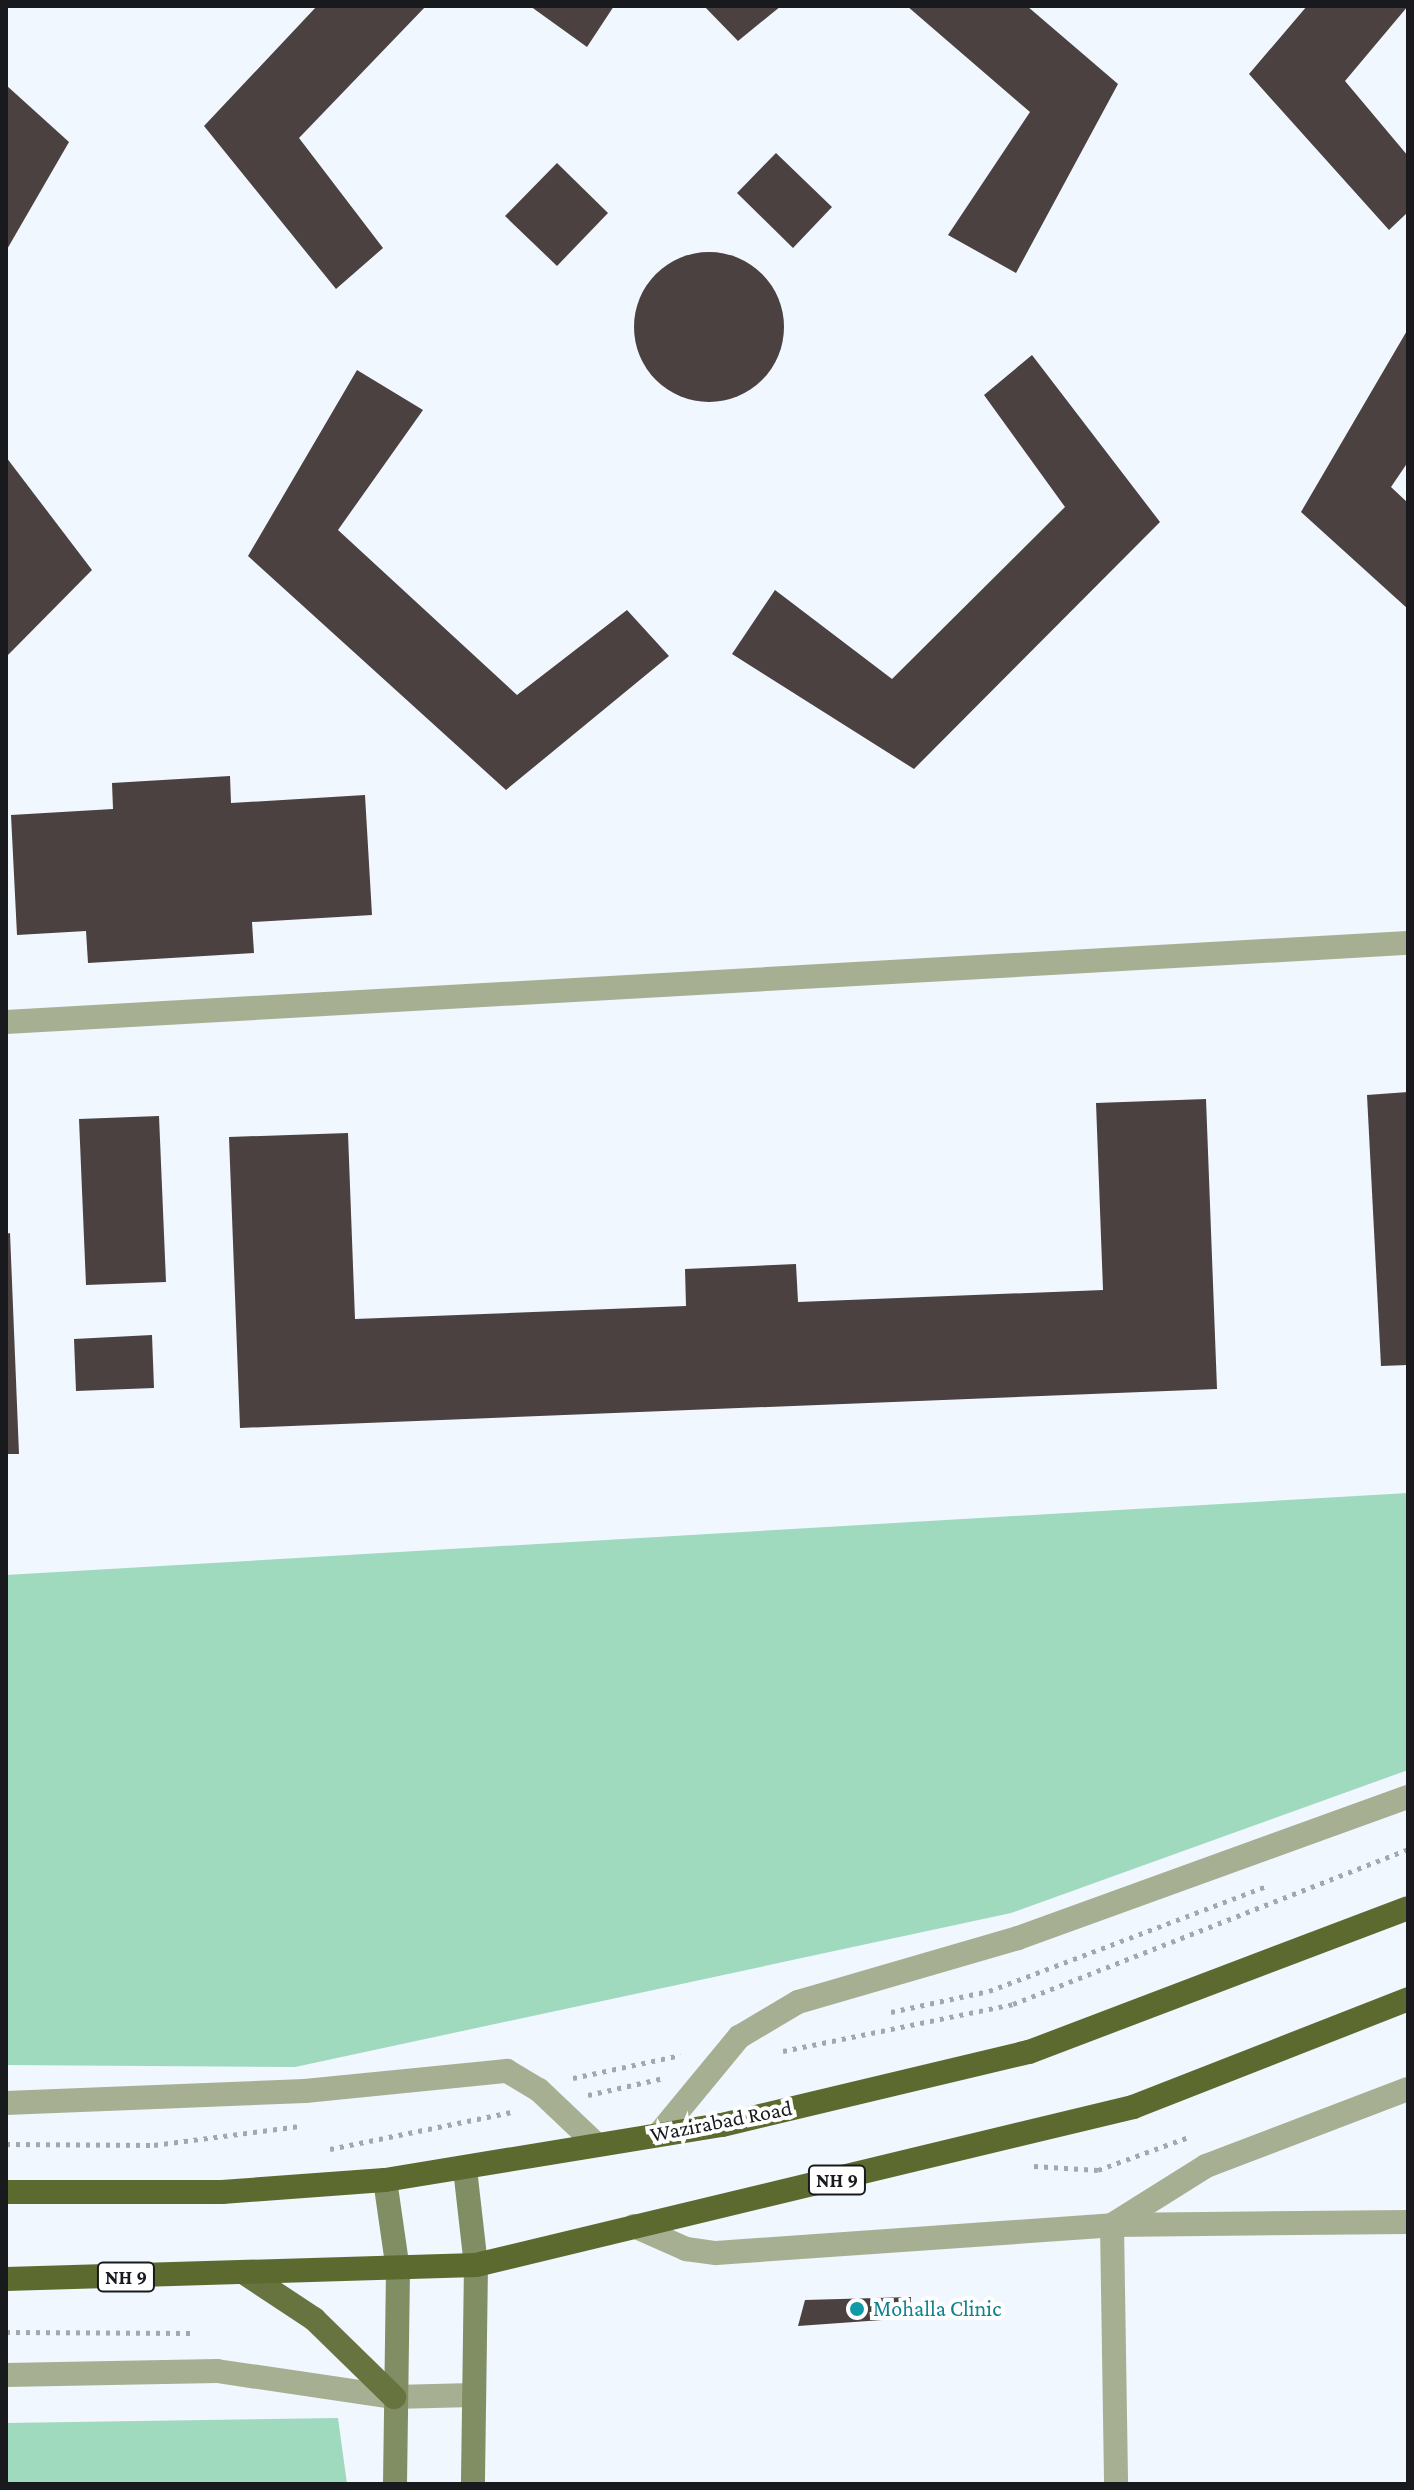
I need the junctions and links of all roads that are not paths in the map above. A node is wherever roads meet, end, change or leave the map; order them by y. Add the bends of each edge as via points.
1 (1408, 943) edge
2 (6, 1022) edge
3 (1408, 1797) edge
4 (1408, 1908) edge
5 (1408, 1999) edge
6 (1408, 2089) edge
7 (6, 2103) edge
8 (659, 2134) junction
9 (596, 2144) junction
10 (465, 2169) junction
11 (385, 2180) junction
12 (6, 2192) edge
13 (1408, 2222) edge
14 (1112, 2225) junction
15 (634, 2226) junction
16 (476, 2265) junction
17 (398, 2270) junction
18 (246, 2274) junction
19 (6, 2279) edge
20 (6, 2375) edge
21 (473, 2395) junction
22 (394, 2397) junction
23 (395, 2484) edge
24 (473, 2484) edge
25 (1116, 2484) edge

1 - 2 street
3 - 8 street via 1018,1938 798,2002 739,2037
4 - 8 highway, Wazirabad Road via 1029,2052
5 - 15 highway, NH 9 via 1133,2107
6 - 14 street via 1206,2166
7 - 9 street via 305,2091 507,2071 539,2090
8 - 9 highway, Wazirabad Road
9 - 10 highway, Wazirabad Road
10 - 11 highway, Wazirabad Road
10 - 16 main road
11 - 12 highway, Wazirabad Road via 222,2192
11 - 17 main road
13 - 14 street
14 - 15 street via 716,2253 686,2249
14 - 25 street
15 - 16 highway, NH 9
16 - 17 highway, NH 9
16 - 21 main road
17 - 18 highway, NH 9
17 - 22 main road
18 - 19 highway, NH 9
18 - 22 main road via 314,2319
20 - 22 street via 217,2371
21 - 22 street
21 - 24 main road
22 - 23 main road

